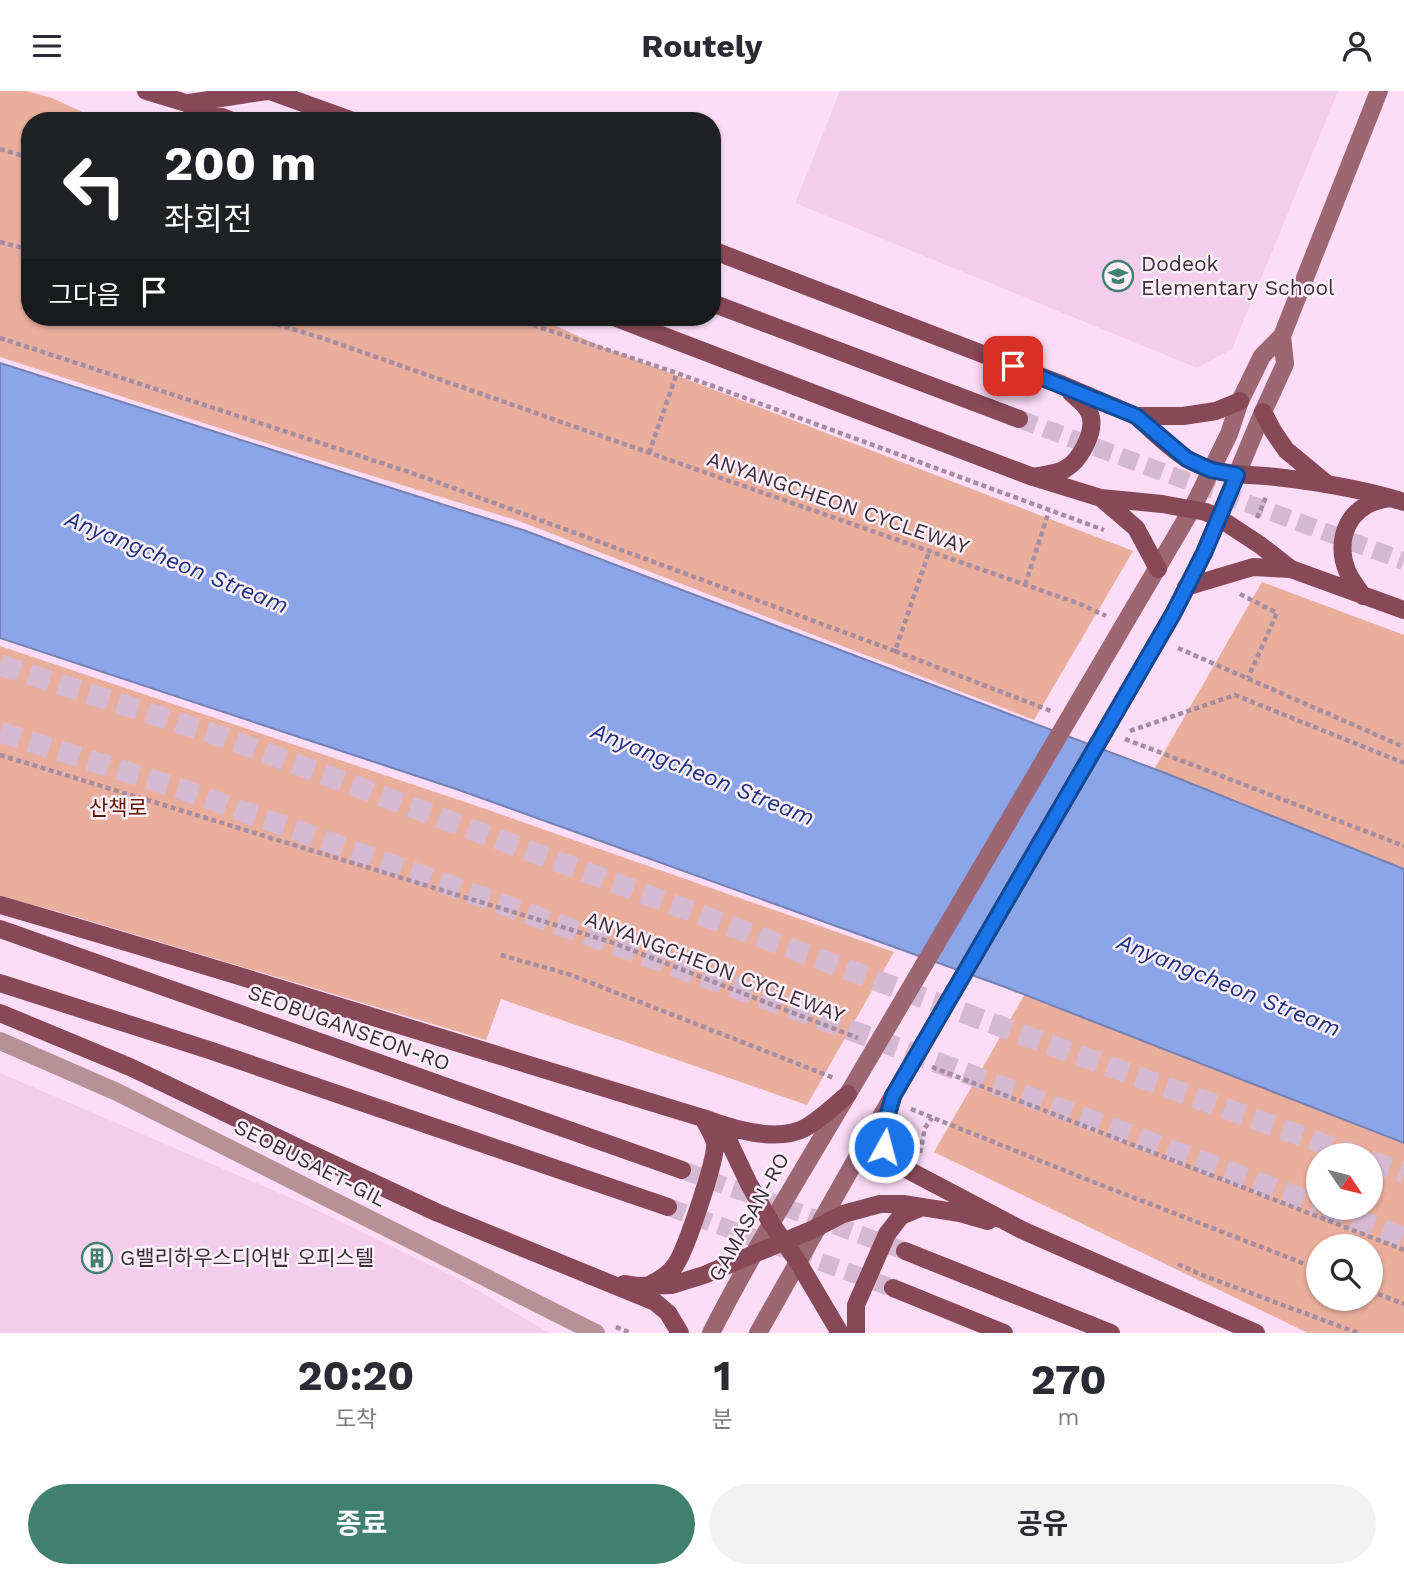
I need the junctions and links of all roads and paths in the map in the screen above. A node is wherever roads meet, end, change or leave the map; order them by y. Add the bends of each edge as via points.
1 (146, 91) edge
2 (268, 91) edge
3 (1379, 91) edge
4 (186, 103) junction
5 (195, 112) edge
6 (209, 112) edge
7 (328, 112) edge
8 (0, 149) edge
9 (21, 155) edge
10 (0, 241) edge
11 (21, 247) edge
12 (721, 253) edge
13 (721, 306) edge
14 (282, 326) edge
15 (536, 326) edge
16 (638, 326) edge
17 (1282, 337) junction
18 (0, 338) edge
19 (677, 373) junction
20 (1063, 385) junction
21 (1240, 401) junction
22 (1262, 412) junction
23 (1136, 416) junction
24 (1019, 419) tunnel mouth
25 (649, 453) junction
26 (1211, 470) junction
27 (1237, 475) junction
28 (1033, 477) junction
29 (1273, 477) junction
30 (1327, 484) junction
31 (1101, 498) junction
32 (1398, 500) edge
33 (1192, 509) junction
34 (1049, 511) junction
35 (1219, 518) junction
36 (1105, 531) dead end
37 (1250, 538) junction
38 (929, 552) junction
39 (1158, 569) junction
40 (1292, 569) junction
41 (1025, 585) junction
42 (1186, 587) junction
43 (1240, 594) dead end
44 (1363, 596) junction
45 (1404, 610) edge
46 (1116, 620) dead end
47 (1176, 647) dead end
48 (895, 652) junction
49 (1248, 678) junction
50 (1051, 711) dead end
51 (1404, 747) edge
52 (0, 755) edge
53 (1404, 763) edge
54 (1404, 846) edge
55 (0, 905) edge
56 (0, 929) edge
57 (0, 983) edge
58 (0, 1013) edge
59 (858, 1038) dead end
60 (0, 1041) edge
61 (923, 1063) dead end
62 (893, 1096) junction
63 (703, 1118) junction
64 (932, 1118) dead end
65 (826, 1121) junction
66 (721, 1125) junction
67 (918, 1163) dead end
68 (682, 1170) tunnel mouth
69 (668, 1207) tunnel mouth
70 (923, 1207) junction
71 (771, 1223) junction
72 (816, 1228) junction
73 (1022, 1230) junction
74 (784, 1242) junction
75 (1404, 1250) edge
76 (905, 1251) tunnel mouth
77 (754, 1254) junction
78 (798, 1262) junction
79 (1178, 1264) dead end
80 (600, 1280) junction
81 (648, 1286) junction
82 (893, 1288) tunnel mouth
83 (1383, 1296) edge
84 (1404, 1304) edge
85 (596, 1333) edge
86 (681, 1333) edge
87 (711, 1333) edge
88 (758, 1333) edge
89 (840, 1333) edge
90 (856, 1333) edge
91 (1004, 1333) edge
92 (1111, 1333) edge
93 (1256, 1333) edge
94 (1357, 1333) edge

1 - 4 main road
2 - 4 main road
2 - 7 main road
3 - 17 main road
4 - 5 main road
4 - 6 main road
8 - 9 path
10 - 11 path
12 - 20 main road
13 - 24 main road
14 - 25 path, ANYANGCHEON CYCLEWAY
15 - 19 path
16 - 28 main road
17 - 21 main road via 1262,356
17 - 22 main road via 1285,364
18 - 48 path via 418,475
19 - 25 path
19 - 34 path
20 - 23 main road
20 - 28 main road via 1086,406 1090,436 1080,456 1065,469
21 - 23 main road via 1216,411 1183,416
21 - 26 main road
22 - 27 main road
22 - 30 main road via 1286,450
23 - 26 main road via 1187,459
25 - 38 path, ANYANGCHEON CYCLEWAY
26 - 27 main road
26 - 33 main road
27 - 29 main road
27 - 35 main road
28 - 31 main road
29 - 30 main road
29 - 37 path
30 - 32 main road
31 - 33 main road
31 - 39 main road via 1136,528
32 - 44 main road via 1370,503 1344,531 1345,562
33 - 35 main road
33 - 39 main road
34 - 36 path
34 - 41 path
35 - 37 main road
35 - 42 main road
37 - 40 main road
38 - 41 path, ANYANGCHEON CYCLEWAY
38 - 48 path
39 - 65 main road via 848,1094
40 - 42 main road via 1253,567
40 - 44 main road
41 - 46 path, ANYANGCHEON CYCLEWAY
42 - 62 main road
43 - 49 path via 1277,613
44 - 45 main road
47 - 49 path
48 - 50 path
49 - 51 path
52 - 59 path, ANYANGCHEON CYCLEWAY via 611,942
53 - 54 path via 1235,695 1116,736
55 - 63 main road
56 - 68 main road, SEOBUGANSEON-RO
57 - 69 main road
58 - 80 main road via 130,1067 438,1213
60 - 85 street, SEOBUSAET-GIL via 117,1092
61 - 75 path
62 - 72 main road
62 - 73 main road via 884,1128 884,1147 891,1161
63 - 66 main road
63 - 81 main road via 715,1143 714,1156 693,1225 677,1264
64 - 67 path via 925,1128
65 - 66 main road via 779,1135
65 - 71 main road, GAMASAN-RO
66 - 71 main road
70 - 72 main road via 880,1204 843,1214
70 - 73 main road
70 - 90 main road via 901,1216 887,1234 856,1305
71 - 74 main road
71 - 77 main road, GAMASAN-RO
72 - 74 main road
72 - 78 main road
73 - 93 main road
74 - 77 main road
74 - 78 main road
76 - 92 main road
77 - 81 main road via 683,1282
77 - 87 main road, GAMASAN-RO
78 - 88 main road
78 - 89 main road
79 - 94 path
80 - 81 main road
80 - 86 main road via 655,1302
82 - 91 main road
83 - 84 path

